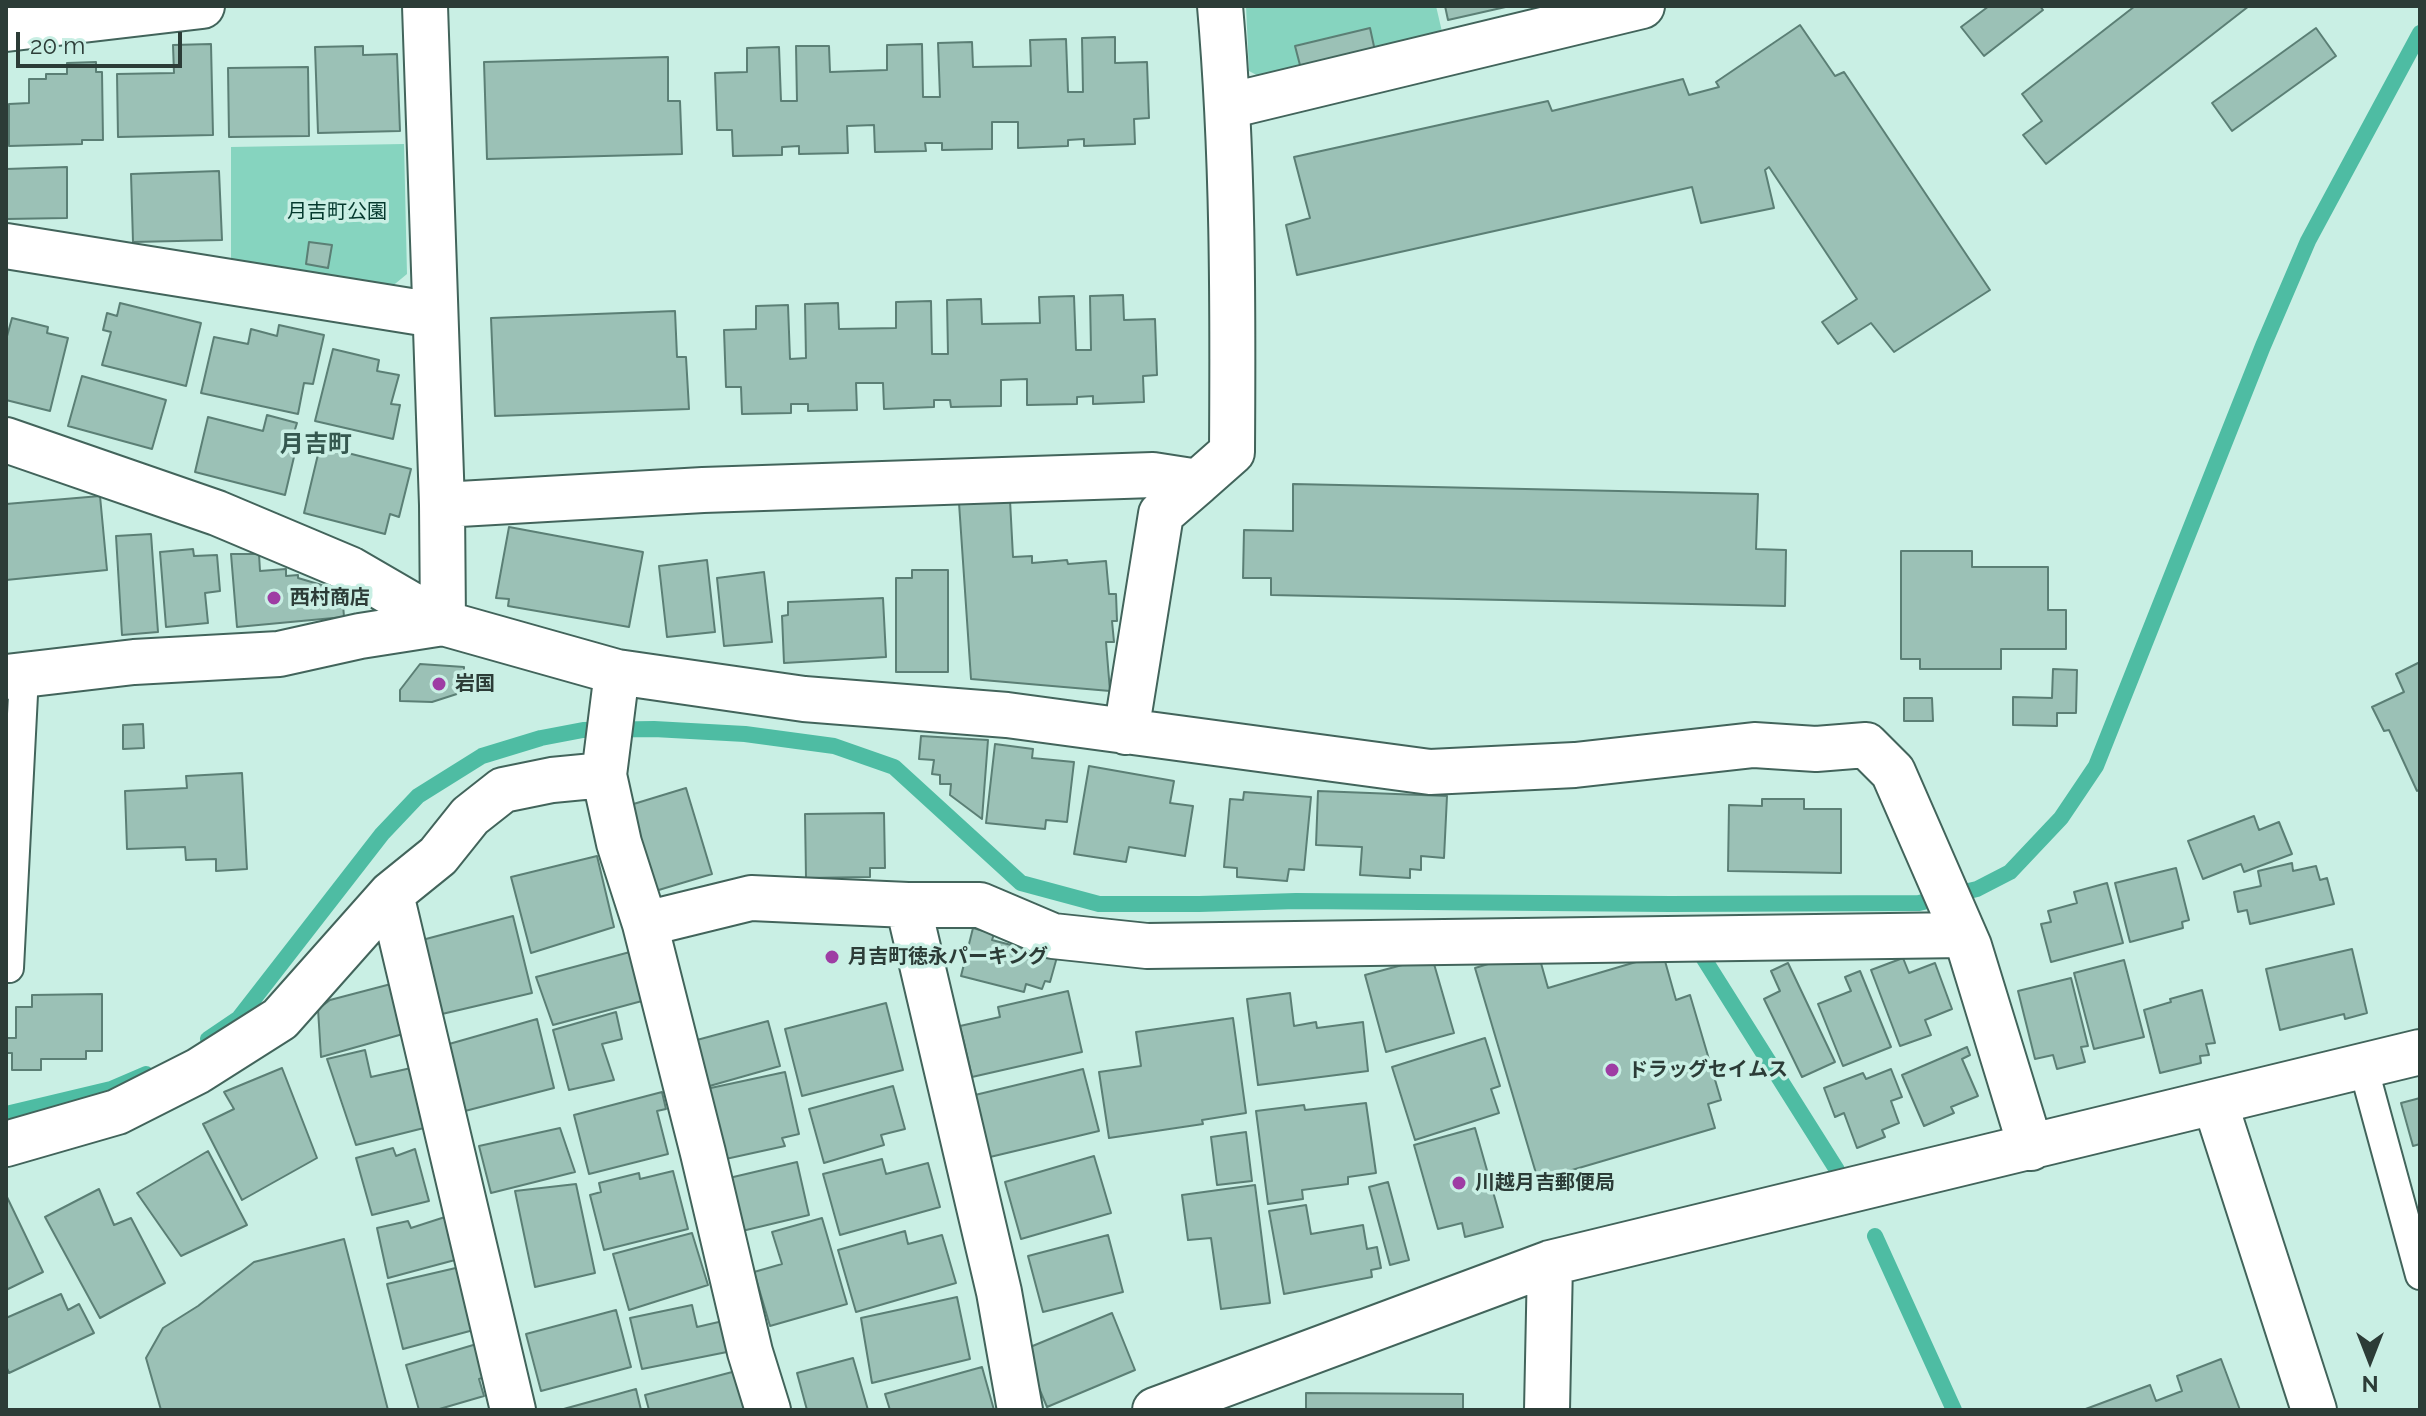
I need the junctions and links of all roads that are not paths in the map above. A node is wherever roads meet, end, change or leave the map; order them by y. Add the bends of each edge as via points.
1 (202, 6) edge
2 (425, 6) edge
3 (1220, 6) edge
4 (1642, 6) edge
5 (6, 29) edge
6 (1228, 106) junction
7 (6, 246) edge
8 (435, 315) junction
9 (6, 440) edge
10 (1198, 482) junction
11 (442, 505) junction
12 (443, 623) junction
13 (617, 672) junction
14 (15, 676) edge
15 (1126, 732) junction
16 (604, 775) junction
17 (391, 894) junction
18 (908, 905) junction
19 (645, 924) junction
20 (1964, 935) junction
21 (9, 968) dead end
22 (2420, 1052) edge
23 (2363, 1066) junction
24 (2215, 1103) junction
25 (6, 1144) edge
26 (2031, 1148) junction
27 (1550, 1263) junction
28 (2420, 1275) edge
29 (513, 1410) edge
30 (768, 1410) edge
31 (1020, 1410) edge
32 (1155, 1410) edge
33 (1547, 1410) edge
34 (2314, 1410) edge

1 - 5 street
2 - 8 street
3 - 6 street
4 - 6 street
6 - 10 street via 1232,452
7 - 8 street
8 - 11 street
9 - 12 street via 217,513 350,569
10 - 11 street via 1138,475
10 - 15 street via 1161,514
11 - 12 street
12 - 13 street
12 - 14 street via 279,654 134,662
13 - 15 street via 804,699 1007,715
13 - 16 street
14 - 21 lane
15 - 20 street via 1430,772 1575,765 1754,745 1866,745 1893,772
16 - 17 street via 503,790 470,816 438,856
16 - 19 street
17 - 25 street via 280,1019 198,1071 117,1112
17 - 29 street
18 - 19 street via 751,898
18 - 20 street via 980,905 1053,936 1147,946
18 - 31 street via 999,1292
19 - 30 street
20 - 26 street
22 - 23 street
23 - 24 street
23 - 28 lane
24 - 26 street
24 - 34 street
26 - 27 street
27 - 32 street
27 - 33 street

